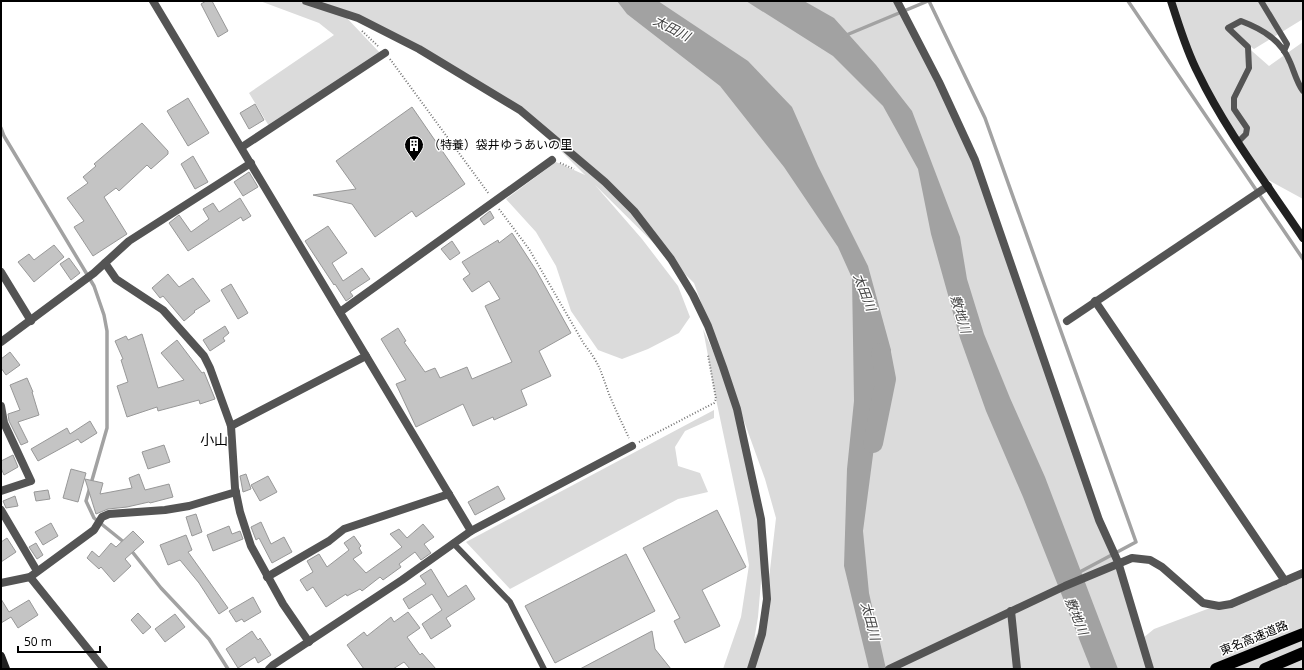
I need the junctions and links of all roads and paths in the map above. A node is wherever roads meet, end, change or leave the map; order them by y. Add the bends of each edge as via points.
1 (153, 1) edge
2 (306, 1) edge
3 (897, 1) edge
4 (1171, 1) edge
5 (1261, 1) edge
6 (357, 27) dead end
7 (1284, 51) junction
8 (385, 53) junction
9 (1303, 91) edge
10 (1238, 142) junction
11 (242, 147) junction
12 (552, 160) dead end
13 (252, 163) junction
14 (1268, 186) junction
15 (494, 202) junction
16 (1303, 238) edge
17 (105, 263) junction
18 (1, 272) edge
19 (1095, 301) junction
20 (340, 312) junction
21 (31, 321) junction
22 (1067, 321) dead end
23 (1, 342) edge
24 (707, 352) dead end
25 (366, 356) junction
26 (1, 406) edge
27 (231, 426) junction
28 (632, 446) junction
29 (1, 491) edge
30 (236, 492) junction
31 (449, 494) junction
32 (1, 510) edge
33 (471, 531) junction
34 (453, 543) junction
35 (1118, 562) junction
36 (37, 571) junction
37 (1303, 573) edge
38 (30, 577) junction
39 (267, 577) junction
40 (1285, 581) junction
41 (1, 583) edge
42 (1011, 611) junction
43 (1303, 634) edge
44 (309, 642) junction
45 (1303, 653) edge
46 (1, 656) edge
47 (6, 669) edge
48 (104, 669) edge
49 (269, 669) edge
50 (544, 669) edge
51 (751, 669) edge
52 (889, 669) edge
53 (1017, 669) edge
54 (1150, 669) edge
55 (1216, 669) edge
56 (1265, 669) edge

1 - 11 street
2 - 51 street via 368,23 419,49 520,110 605,182 634,211 671,259 693,295 723,366 737,409 761,519 767,599 762,634
3 - 35 street via 939,82 975,160 1096,513
4 - 10 street via 1197,72
5 - 7 lane via 1287,44
6 - 8 path
7 - 9 lane
7 - 10 lane via 1277,41 1255,26 1241,21 1228,28 1248,47 1249,68 1234,98 1234,109 1248,128
8 - 11 street
8 - 15 path
10 - 14 street
11 - 13 street
12 - 15 street
13 - 17 street via 129,242
13 - 20 street
14 - 16 street
14 - 19 street
15 - 20 street
15 - 28 path via 529,249 584,344 595,358
17 - 21 street
17 - 27 street via 116,279 163,310 204,356
18 - 21 street
19 - 22 street
19 - 40 street
20 - 25 street
21 - 23 street
24 - 28 path via 716,399 714,403
25 - 27 street
25 - 31 street
26 - 29 street via 4,423 31,481
27 - 30 street
28 - 33 street
30 - 36 street via 189,506 109,514 102,517 94,530
30 - 39 street via 251,546
31 - 33 street
31 - 39 street via 344,530 329,542
32 - 36 street
33 - 34 street
34 - 44 street
34 - 50 lane via 510,602
35 - 40 street via 1132,558 1150,560 1162,567 1203,603 1219,606 1231,604
35 - 42 street
35 - 54 street
36 - 38 street
37 - 40 street
38 - 41 street
38 - 48 street
39 - 44 street
42 - 52 street
42 - 53 street
43 - 55 highway, 東名高速道路
44 - 49 street
45 - 56 highway
46 - 47 street

